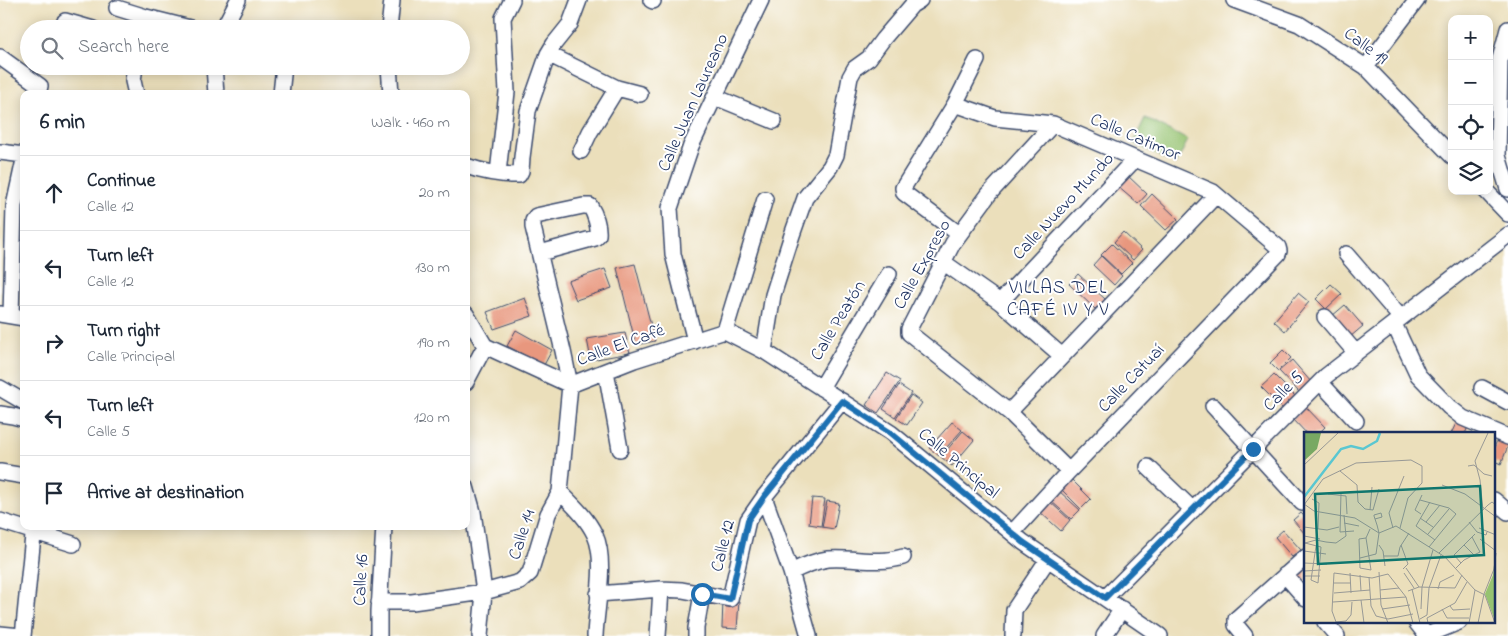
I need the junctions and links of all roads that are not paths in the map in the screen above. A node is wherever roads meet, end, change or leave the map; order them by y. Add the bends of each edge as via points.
1 (238, 0) edge
2 (392, 0) edge
3 (512, 0) edge
4 (579, 0) edge
5 (761, 0) edge
6 (920, 0) edge
7 (1234, 0) edge
8 (1417, 0) edge
9 (117, 8) dead end
10 (139, 20) edge
11 (227, 20) edge
12 (390, 20) edge
13 (1508, 30) edge
14 (548, 54) junction
15 (0, 57) edge
16 (977, 60) dead end
17 (1366, 68) junction
18 (20, 72) edge
19 (25, 75) edge
20 (134, 75) edge
21 (215, 75) edge
22 (283, 75) edge
23 (390, 75) edge
24 (617, 88) junction
25 (39, 90) edge
26 (135, 90) edge
27 (216, 90) edge
28 (281, 90) edge
29 (391, 90) edge
30 (640, 94) dead end
31 (715, 97) junction
32 (955, 104) junction
33 (774, 121) dead end
34 (1053, 124) junction
35 (581, 151) dead end
36 (0, 152) edge
37 (1448, 152) edge
38 (20, 154) edge
39 (1135, 159) junction
40 (470, 167) edge
41 (498, 173) junction
42 (20, 178) edge
43 (1508, 189) edge
44 (1216, 195) junction
45 (1490, 195) edge
46 (765, 199) dead end
47 (1508, 214) edge
48 (959, 234) junction
49 (1508, 235) edge
50 (1279, 251) joint
51 (6, 253) edge
52 (540, 253) dead end
53 (1346, 254) dead end
54 (942, 262) junction
55 (889, 274) dead end
56 (1000, 302) junction
57 (12, 316) edge
58 (1325, 317) dead end
59 (470, 321) edge
60 (1397, 321) junction
61 (725, 331) junction
62 (695, 340) junction
63 (485, 346) junction
64 (764, 351) junction
65 (1356, 353) junction
66 (1062, 356) junction
67 (606, 371) junction
68 (470, 374) edge
69 (1320, 382) junction
70 (570, 385) junction
71 (0, 388) edge
72 (821, 388) junction
73 (1482, 388) dead end
74 (20, 400) edge
75 (842, 401) junction
76 (1508, 402) edge
77 (1213, 406) dead end
78 (1009, 412) junction
79 (0, 414) edge
80 (20, 418) edge
81 (1356, 421) dead end
82 (1496, 432) edge
83 (1496, 432) edge
84 (1508, 437) edge
85 (620, 449) dead end
86 (1253, 449) junction
87 (1148, 467) dead end
88 (1069, 471) junction
89 (0, 472) edge
90 (20, 475) edge
91 (560, 492) junction
92 (764, 497) junction
93 (1496, 502) edge
94 (1302, 503) dead end
95 (1193, 510) junction
96 (470, 512) edge
97 (1508, 512) edge
98 (0, 521) edge
99 (20, 526) edge
100 (34, 530) edge
101 (37, 530) edge
102 (384, 530) edge
103 (1012, 533) junction
104 (73, 544) dead end
105 (903, 557) dead end
106 (1048, 559) junction
107 (1304, 559) edge
108 (791, 572) junction
109 (1286, 575) junction
110 (661, 589) junction
111 (484, 592) junction
112 (598, 594) junction
113 (702, 594) junction
114 (1304, 597) edge
115 (1105, 598) junction
116 (379, 602) junction
117 (1122, 609) junction
118 (1327, 624) edge
119 (1417, 624) edge
120 (1453, 624) edge
121 (0, 634) edge
122 (22, 636) edge
123 (379, 636) edge
124 (480, 636) edge
125 (595, 636) edge
126 (658, 636) edge
127 (696, 636) edge
128 (809, 636) edge
129 (1013, 636) edge
130 (1104, 636) edge
131 (1160, 636) edge
132 (1245, 636) edge
133 (1337, 636) edge
134 (1426, 636) edge

1 - 11 street
2 - 12 street
3 - 41 street via 503,18 507,92
4 - 14 street via 570,24
5 - 31 street, Calle Juan Laureano
6 - 64 street via 912,5 850,77 836,155 805,198 773,296
7 - 17 street, Calle 19 via 1299,24
8 - 17 street
9 - 10 street
13 - 43 street via 1500,59 1498,156
14 - 24 street
14 - 41 street via 528,111 521,171 519,175
15 - 18 street
16 - 32 street
17 - 37 street, Calle 19
19 - 25 street via 40,86
20 - 26 street
21 - 27 street
22 - 28 street
23 - 29 street
24 - 30 street
24 - 35 street
31 - 33 street
31 - 62 street, Calle Juan Laureano via 691,146 670,208 673,254
32 - 34 street, Calle Catimor via 995,118
32 - 48 street via 903,190
34 - 39 street, Calle Catimor
34 - 48 street, Calle Expreso via 989,194
36 - 38 street
39 - 44 street, Calle Catimor
39 - 56 street, Calle Nuevo Mundo
40 - 41 street
42 - 51 street
44 - 50 street, Calle Catimor
44 - 66 street
45 - 47 street
46 - 61 street
48 - 54 street, Calle Expreso
49 - 60 street, Calle 5
50 - 88 street, Calle Catuaí
51 - 57 street
52 - 70 street, Calle 14
53 - 60 street
54 - 56 street
54 - 78 street, Calle Expreso via 909,333
55 - 72 street, Calle Peatón
56 - 66 street
58 - 65 street
59 - 63 street
60 - 65 street, Calle 5
60 - 83 street via 1418,375 1462,418
61 - 62 street, Calle El Café
61 - 64 street, Calle Principal
62 - 67 street, Calle El Café
63 - 68 street
63 - 70 street, Calle El Café
64 - 72 street, Calle Principal
65 - 69 street, Calle 5
66 - 78 street
67 - 70 street, Calle El Café
67 - 85 street
69 - 81 street
69 - 86 street, Calle 5
70 - 91 street, Calle 14
71 - 74 street
72 - 75 street, Calle Principal
73 - 76 street
75 - 92 street, Calle 12
75 - 103 street, Calle Principal via 891,433
77 - 86 street
78 - 88 street, Calle Expreso
79 - 80 street
82 - 84 street
86 - 94 street
86 - 95 street, Calle 5
87 - 95 street
88 - 103 street, Calle Catuaí
89 - 90 street
91 - 111 street, Calle 14 via 548,514 530,573 520,582
91 - 112 street via 576,507 595,535 600,566
92 - 108 street
92 - 113 street, Calle 12 via 748,520 730,599
93 - 97 street
95 - 115 street, Calle 5
96 - 111 street
98 - 99 street
100 - 122 street
101 - 104 street
102 - 116 street, Calle 16
103 - 106 street, Calle Principal
105 - 108 street via 873,562 829,559 812,562
106 - 115 street, Calle Principal
106 - 129 street via 1014,610
107 - 109 street
108 - 128 street
109 - 114 street
109 - 132 street via 1236,619 1236,625
110 - 112 street, Calle 12
110 - 113 street, Calle 12
110 - 126 street
111 - 116 street, Calle 14 via 412,602
111 - 124 street
112 - 125 street
113 - 127 street
115 - 117 street, Calle Principal
116 - 123 street, Calle 16
117 - 130 street
117 - 131 street, Calle Principal
118 - 133 street
119 - 134 street
120 - 134 street
121 - 122 street

